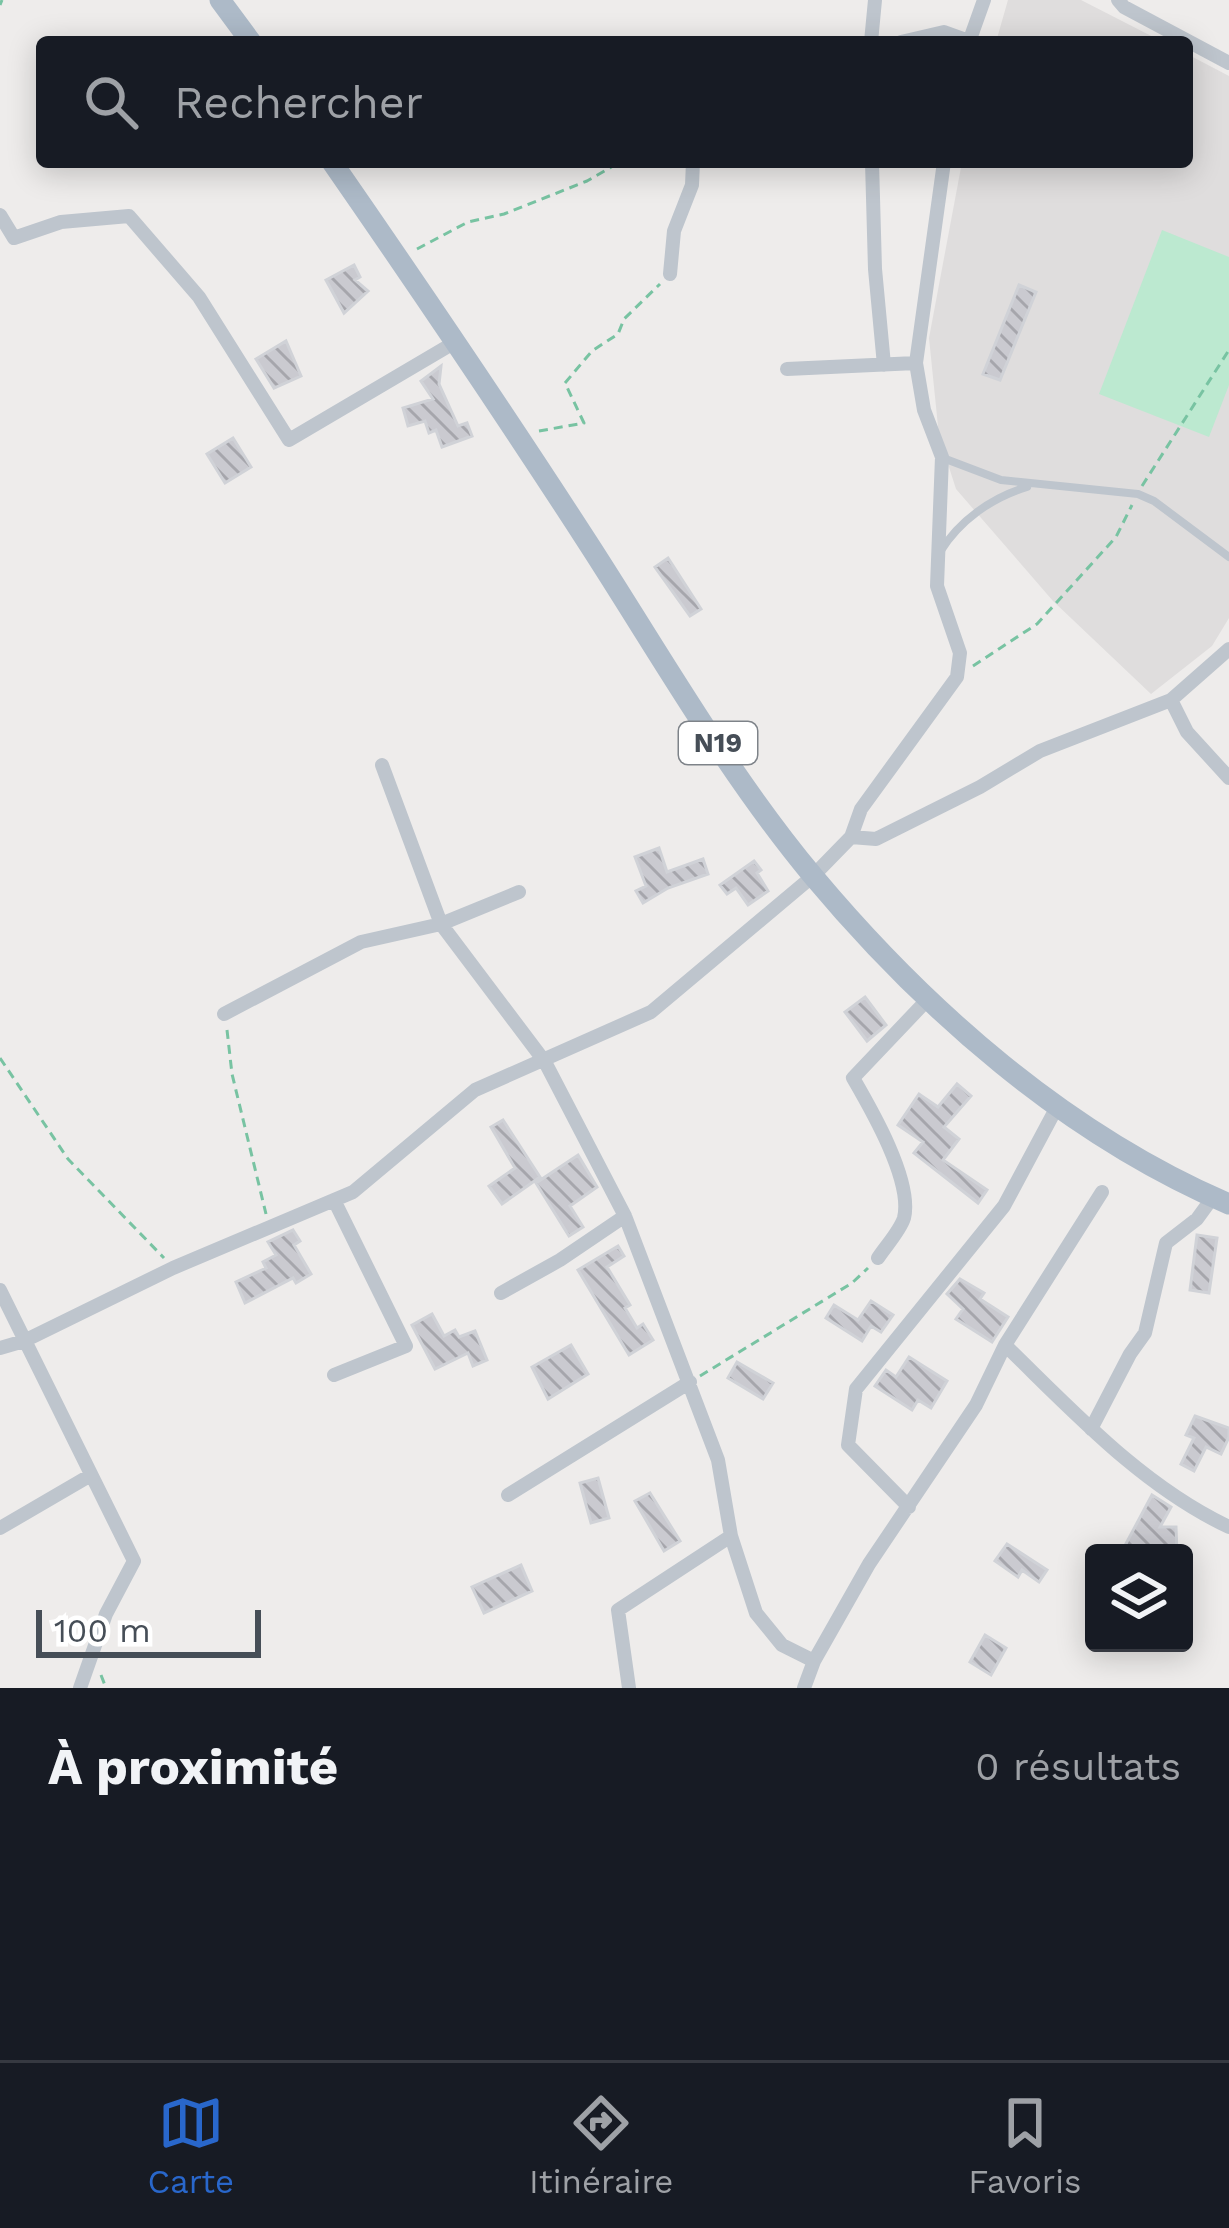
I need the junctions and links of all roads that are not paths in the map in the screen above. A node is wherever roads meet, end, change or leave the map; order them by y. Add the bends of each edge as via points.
1 (220, 0) edge
2 (875, 0) edge
3 (983, 0) edge
4 (1118, 0) edge
5 (247, 36) edge
6 (872, 36) edge
7 (971, 36) edge
8 (1178, 36) edge
9 (1193, 44) edge
10 (1229, 63) edge
11 (336, 168) edge
12 (693, 168) edge
13 (872, 168) edge
14 (943, 168) edge
15 (0, 215) edge
16 (670, 274) road end
17 (457, 341) junction
18 (916, 363) junction
19 (884, 364) junction
20 (787, 369) dead end
21 (942, 457) junction
22 (1034, 485) junction
23 (1229, 557) edge
24 (938, 561) junction
25 (1229, 649) edge
26 (1172, 700) junction
27 (382, 765) dead end
28 (1229, 778) edge
29 (851, 837) junction
30 (813, 876) junction
31 (519, 892) dead end
32 (440, 924) junction
33 (928, 999) junction
34 (224, 1014) road end
35 (545, 1062) junction
36 (1058, 1105) junction
37 (1102, 1192) dead end
38 (334, 1200) junction
39 (1221, 1200) edge
40 (625, 1216) junction
41 (878, 1258) road end
42 (0, 1290) edge
43 (501, 1293) dead end
44 (25, 1341) junction
45 (1006, 1345) junction
46 (0, 1348) edge
47 (334, 1375) dead end
48 (690, 1382) junction
49 (1091, 1429) junction
50 (91, 1475) junction
51 (508, 1495) dead end
52 (909, 1507) junction
53 (1229, 1527) edge
54 (0, 1528) edge
55 (731, 1536) junction
56 (814, 1661) junction
57 (80, 1688) edge
58 (629, 1688) edge
59 (803, 1688) edge

1 - 5 main road
2 - 6 street
3 - 7 street
4 - 8 street
9 - 10 street
11 - 17 main road, N19
12 - 16 street
13 - 19 street
14 - 18 street
15 - 17 street via 14,238 61,222 129,216 199,297 289,440
17 - 30 main road, N19
18 - 19 street
18 - 21 street
19 - 20 street
21 - 22 lane
21 - 24 street
22 - 23 lane via 1138,494
22 - 24 lane via 988,503 941,548
24 - 29 street via 937,586 960,653 957,677 860,809
25 - 26 street
26 - 28 street via 1187,732
26 - 29 street via 1040,751 876,839
27 - 32 street
29 - 30 street
30 - 33 main road, N19
30 - 35 street via 651,1012
31 - 32 street
32 - 34 street via 361,942
32 - 35 street
33 - 36 main road, N19
33 - 41 street via 853,1078 886,1137 902,1190 904,1219
35 - 38 street via 475,1090
35 - 40 street
36 - 39 main road, N19
36 - 52 street via 1004,1206 856,1389 848,1445
37 - 45 street
38 - 44 street
38 - 47 street via 406,1346
39 - 49 street via 1166,1243 1145,1333
40 - 43 street
40 - 48 street
42 - 44 street
44 - 46 street
44 - 50 street
45 - 49 street
45 - 52 street
48 - 51 street
48 - 55 street via 718,1460
49 - 53 street via 1186,1507
50 - 54 street
50 - 57 street via 134,1561
52 - 56 street
55 - 56 street via 757,1613 782,1646
55 - 58 street via 618,1610
56 - 59 street

